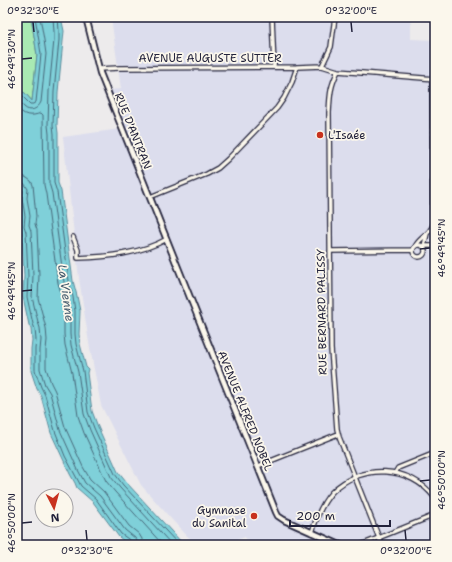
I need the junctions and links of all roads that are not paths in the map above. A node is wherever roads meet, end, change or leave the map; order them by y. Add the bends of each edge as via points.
1 (86, 17) edge
2 (272, 17) edge
3 (335, 17) edge
4 (322, 66) junction
5 (274, 67) junction
6 (297, 67) junction
7 (98, 69) junction
8 (338, 71) junction
9 (434, 79) edge
10 (150, 197) junction
11 (427, 234) junction
12 (73, 237) dead end
13 (166, 239) junction
14 (416, 245) junction
15 (424, 246) junction
16 (435, 246) edge
17 (170, 248) joint
18 (413, 250) junction
19 (330, 251) junction
20 (338, 434) junction
21 (435, 453) edge
22 (258, 466) junction
23 (395, 473) junction
24 (354, 477) junction
25 (435, 498) edge
26 (435, 515) edge
27 (312, 533) junction
28 (379, 538) junction
29 (340, 545) edge
30 (361, 545) edge
31 (382, 545) edge

1 - 7 street, RUE D'ANTRAN
2 - 5 street
3 - 4 street via 331,47
4 - 6 street, AVENUE AUGUSTE SUTTER
4 - 8 street, AVENUE AUGUSTE SUTTER
5 - 6 street, AVENUE AUGUSTE SUTTER
5 - 7 street, AVENUE AUGUSTE SUTTER
6 - 10 street via 282,102 218,168
7 - 10 street, RUE D'ANTRAN
8 - 9 street, AVENUE AUGUSTE SUTTER
8 - 19 street, RUE BERNARD PALISSY via 330,96
9 - 11 street via 433,224
10 - 13 street, RUE D'ANTRAN
11 - 14 street
11 - 15 street
12 - 13 street via 78,258 136,251
13 - 17 street, RUE D'ANTRAN
14 - 15 street
14 - 18 street
15 - 16 street
15 - 18 street via 425,252 421,257 415,256
17 - 22 street, AVENUE ALFRED NOBEL
18 - 19 street
19 - 20 street, RUE BERNARD PALISSY via 331,360
20 - 22 street
20 - 24 street, RUE BERNARD PALISSY
21 - 23 street via 398,468
22 - 27 street, AVENUE ALFRED NOBEL via 278,516
23 - 24 street via 370,472
23 - 25 street via 419,482
24 - 27 street via 339,486 325,500
24 - 28 street, RUE BERNARD PALISSY
26 - 28 street
27 - 29 street, AVENUE ALFRED NOBEL
28 - 30 street
28 - 31 street, RUE BERNARD PALISSY

